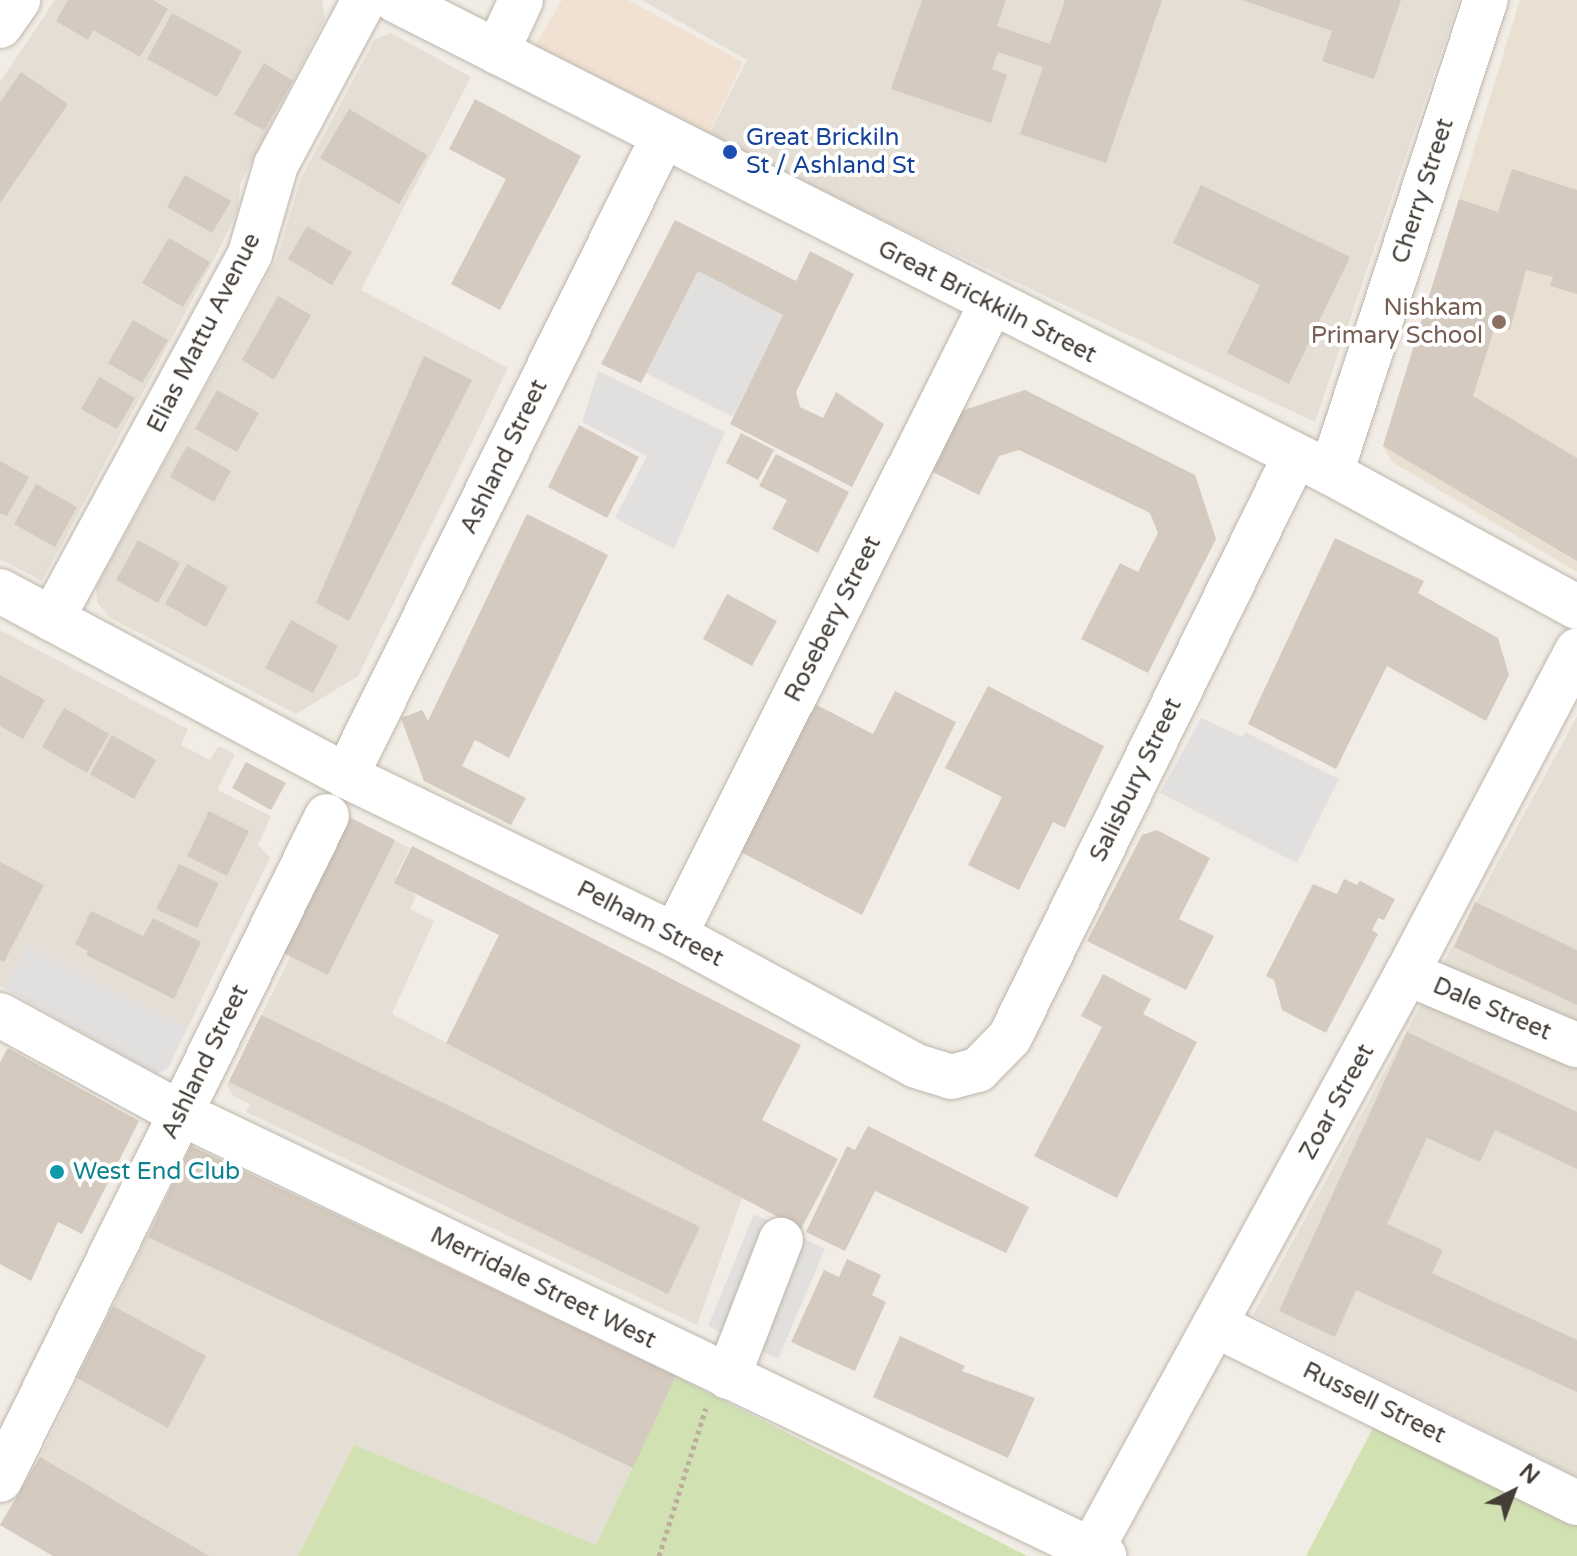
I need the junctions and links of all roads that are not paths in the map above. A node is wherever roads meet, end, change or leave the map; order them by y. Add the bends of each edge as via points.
1 (18, 0) edge
2 (364, 0) edge
3 (395, 0) edge
4 (521, 0) edge
5 (1486, 0) edge
6 (0, 26) edge
7 (497, 52) junction
8 (662, 139) junction
9 (991, 304) junction
10 (1313, 464) junction
11 (0, 591) edge
12 (1577, 607) edge
13 (52, 619) junction
14 (1577, 650) edge
15 (346, 776) junction
16 (327, 816) dead end
17 (675, 935) junction
18 (1407, 973) junction
19 (0, 1015) edge
20 (1577, 1045) edge
21 (951, 1077) joint
22 (180, 1113) junction
23 (781, 1240) dead end
24 (1215, 1325) junction
25 (723, 1374) junction
26 (0, 1480) edge
27 (1577, 1503) edge
28 (1094, 1554) edge

1 - 6 street
2 - 13 street, Elias Mattu Avenue via 276,165 250,254
3 - 7 street, Great Brickkiln Street
4 - 7 street
5 - 10 street, Cherry Street
7 - 8 street, Great Brickkiln Street
8 - 9 street, Great Brickkiln Street
8 - 15 street, Ashland Street
9 - 10 street, Great Brickkiln Street
9 - 17 street, Rosebery Street
10 - 12 street, Great Brickkiln Street
10 - 21 street, Salisbury Street via 1010,1037 978,1070
11 - 13 street
13 - 15 street
14 - 18 street, Zoar Street
15 - 17 street, Pelham Street
16 - 22 street, Ashland Street
17 - 21 street, Pelham Street via 916,1066
18 - 20 street, Dale Street
18 - 24 street, Zoar Street
19 - 22 street, Merridale Street West
22 - 25 street, Merridale Street West
22 - 26 street, Ashland Street
23 - 25 street
24 - 27 street, Russell Street
24 - 28 street, Zoar Street
25 - 28 street, Merridale Street West

